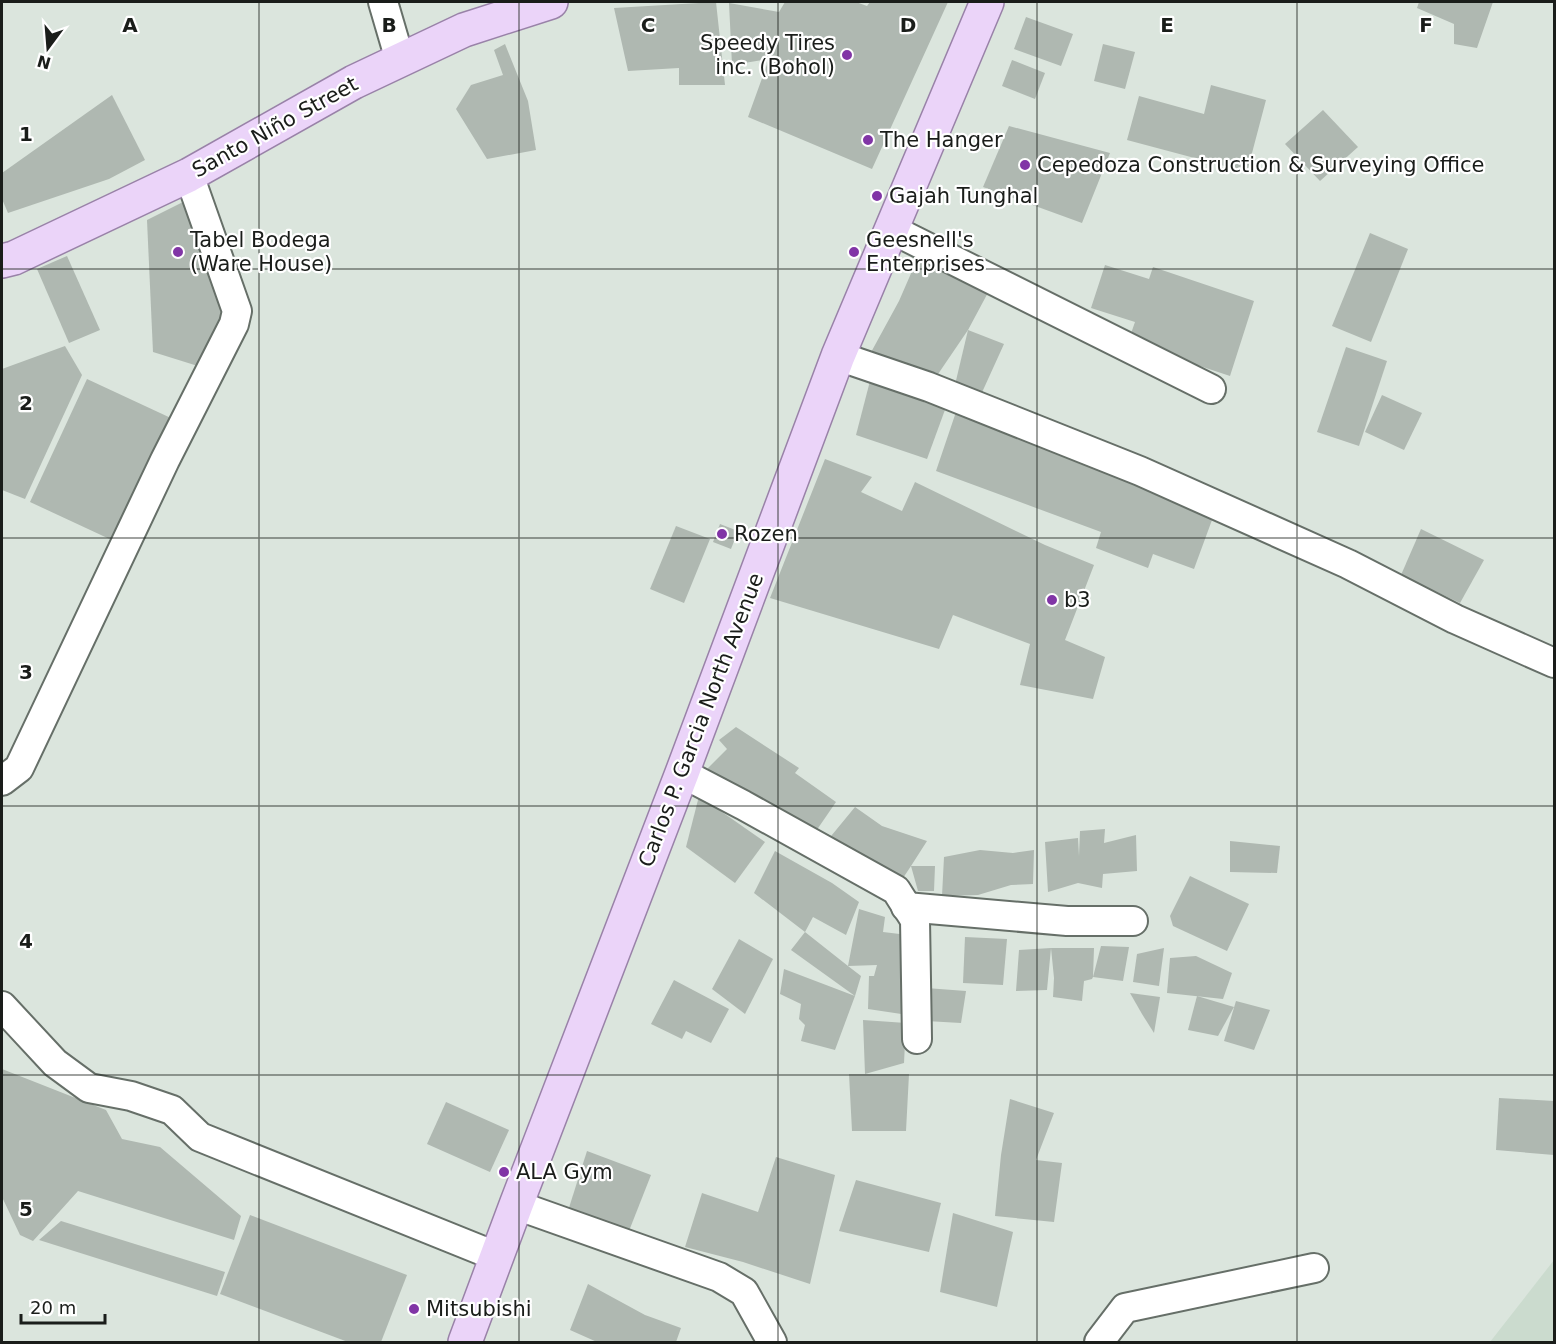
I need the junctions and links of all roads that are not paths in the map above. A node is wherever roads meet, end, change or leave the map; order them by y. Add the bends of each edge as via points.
1 (383, 2) edge
2 (551, 2) edge
3 (987, 2) edge
4 (400, 60) junction
5 (189, 175) junction
6 (891, 229) junction
7 (2, 261) edge
8 (838, 356) junction
9 (1210, 389) dead end
10 (1554, 663) edge
11 (682, 773) junction
12 (2, 781) edge
13 (906, 907) junction
14 (1133, 921) dead end
15 (2, 1006) edge
16 (917, 1039) dead end
17 (516, 1205) junction
18 (498, 1257) junction
19 (1314, 1268) dead end
20 (465, 1342) edge
21 (772, 1342) edge
22 (1099, 1342) edge

1 - 4 street
2 - 4 main road, Santo Niño Street via 464,30
3 - 6 main road, Carlos P. Garcia North Avenue
4 - 5 main road, Santo Niño Street
5 - 7 main road, Santo Niño Street
5 - 12 street via 237,310 234,324 19,768
6 - 8 main road, Carlos P. Garcia North Avenue
6 - 9 street
8 - 10 street via 929,387 1140,471 1348,564 1455,620
8 - 11 main road, Carlos P. Garcia North Avenue
11 - 13 street via 896,890
11 - 17 main road, Carlos P. Garcia North Avenue
13 - 14 street via 1067,921
13 - 16 street via 915,920
15 - 18 street via 55,1063 89,1088 131,1096 172,1110 200,1137
17 - 18 main road, Carlos P. Garcia North Avenue
17 - 21 street via 719,1277 744,1292
18 - 20 main road, Carlos P. Garcia North Avenue
19 - 22 street via 1125,1308

